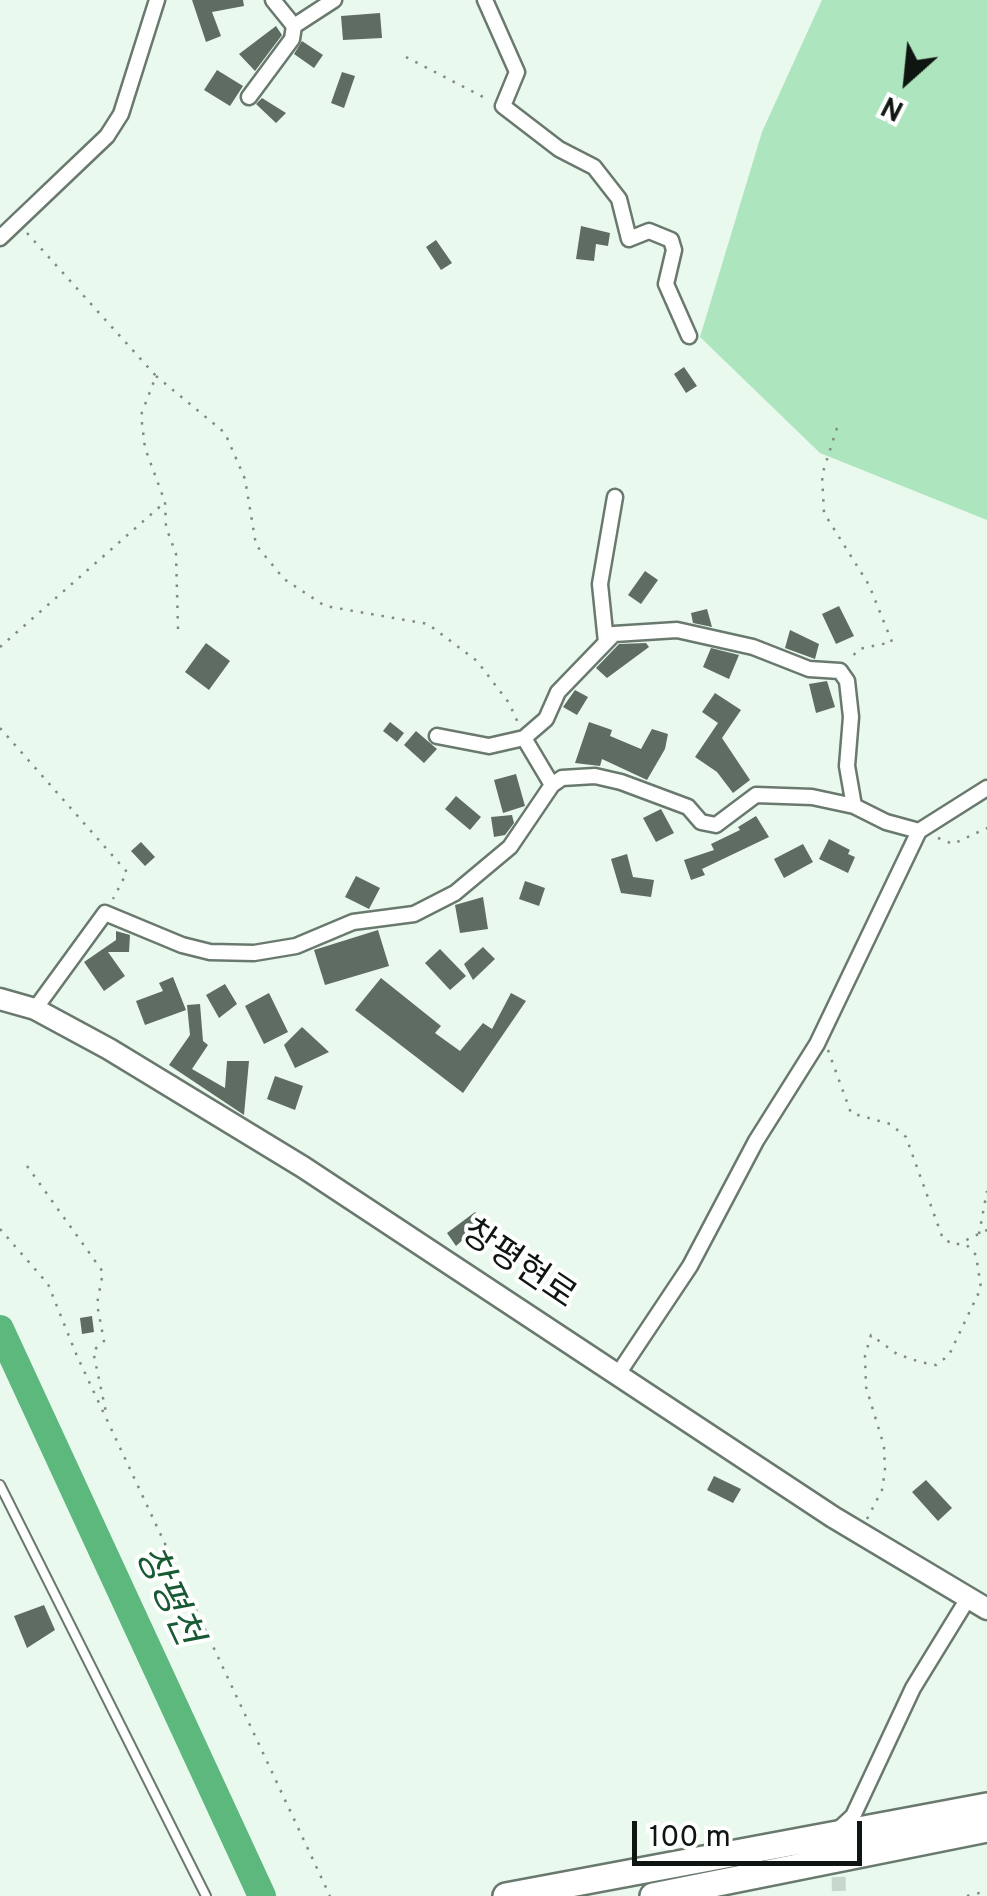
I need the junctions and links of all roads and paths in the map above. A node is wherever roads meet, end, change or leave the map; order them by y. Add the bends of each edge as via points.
1 (157, 0) edge
2 (273, 0) edge
3 (334, 0) edge
4 (485, 0) edge
5 (294, 26) junction
6 (406, 57) dead end
7 (250, 98) dead end
8 (502, 106) junction
9 (16, 221) junction
10 (0, 238) edge
11 (689, 336) dead end
12 (156, 376) junction
13 (836, 428) dead end
14 (615, 497) dead end
15 (165, 502) junction
16 (178, 630) dead end
17 (606, 642) junction
18 (0, 647) edge
19 (840, 671) junction
20 (0, 728) edge
21 (437, 736) dead end
22 (524, 738) junction
23 (552, 785) junction
24 (987, 788) edge
25 (854, 806) junction
26 (987, 828) edge
27 (919, 831) junction
28 (105, 913) junction
29 (0, 999) edge
30 (35, 1009) junction
31 (822, 1035) junction
32 (26, 1166) dead end
33 (987, 1191) edge
34 (0, 1229) edge
35 (987, 1230) edge
36 (978, 1234) junction
37 (964, 1242) junction
38 (618, 1374) junction
39 (108, 1418) junction
40 (0, 1485) edge
41 (859, 1534) junction
42 (967, 1600) junction
43 (987, 1609) edge
44 (987, 1806) edge
45 (838, 1830) dead end
46 (987, 1830) edge
47 (987, 1891) edge
48 (206, 1896) edge
49 (330, 1896) edge
50 (506, 1896) edge
51 (652, 1896) edge
52 (967, 1896) edge

1 - 9 street via 114,125
2 - 5 street
3 - 5 street
4 - 8 street via 517,72
5 - 7 street via 275,69
6 - 8 path
8 - 11 street via 558,150 594,167 619,199 630,238 649,231 671,240 666,284
9 - 10 street
9 - 12 path
12 - 15 path via 141,415
12 - 22 path via 226,433 245,479 256,546 284,579 325,606 428,624 477,661 509,703
13 - 19 path via 822,474 824,513 869,585 892,642 859,649
14 - 17 street via 600,584
15 - 16 path via 176,554
15 - 18 path
17 - 19 street via 614,634 677,630
17 - 22 street
19 - 25 street via 851,717 847,766
20 - 28 path via 128,872
21 - 22 street via 490,746
22 - 23 street
23 - 25 street via 594,776 621,782 716,825 756,796
23 - 28 street via 510,847 455,893 414,914 353,922 296,946 254,953 182,945
24 - 27 street
25 - 27 street
26 - 27 path via 953,844
27 - 31 street
28 - 30 street
29 - 30 main road, 창평현로
30 - 38 main road, 창평현로 via 303,1167
31 - 37 path via 851,1112 890,1124 906,1137 932,1221 942,1239
31 - 38 street via 690,1266
32 - 39 path via 103,1272 98,1304 104,1341 94,1351
33 - 36 path
34 - 39 path via 48,1284
35 - 36 path
36 - 37 path
37 - 41 path via 976,1255 982,1288 949,1355 936,1365 920,1362 871,1336 866,1387 885,1471
38 - 41 main road, 창평현로
39 - 49 path
40 - 48 lane
41 - 42 main road, 창평현로
42 - 43 main road, 창평현로
42 - 45 street via 912,1688 854,1816
44 - 50 highway
46 - 51 highway
47 - 52 path

